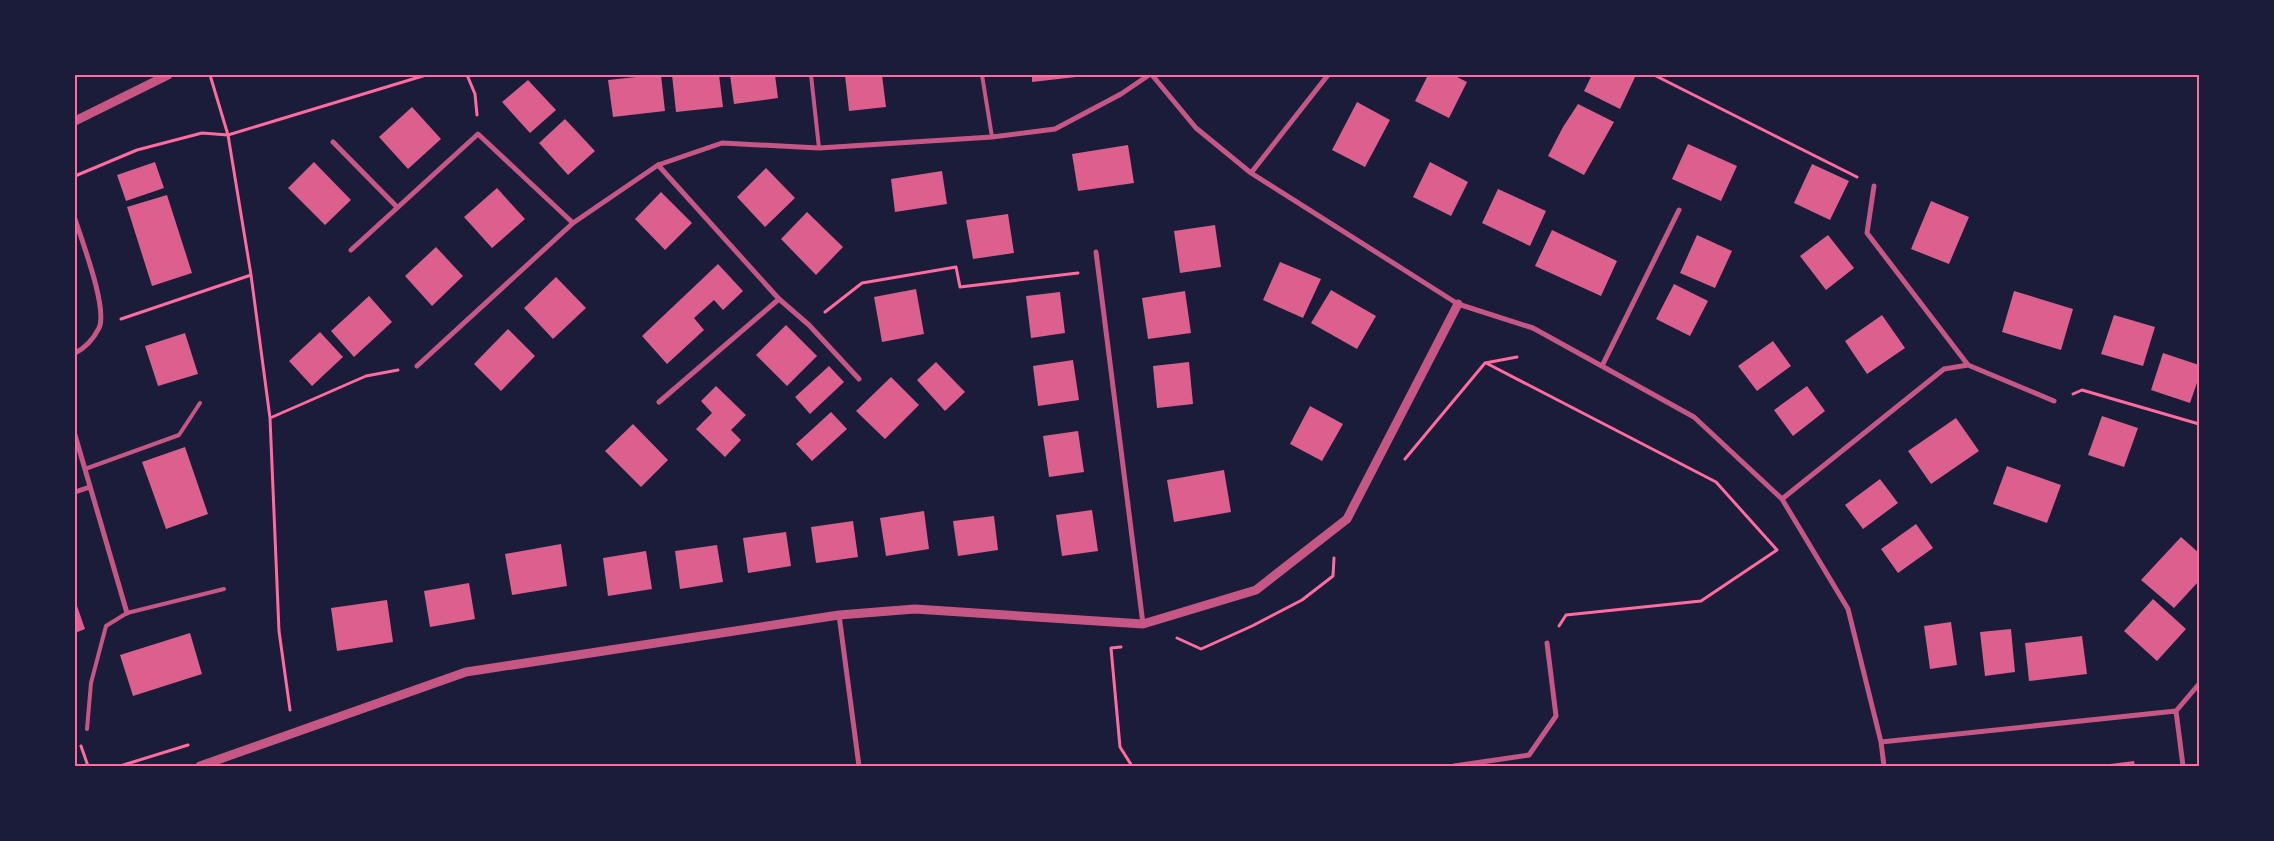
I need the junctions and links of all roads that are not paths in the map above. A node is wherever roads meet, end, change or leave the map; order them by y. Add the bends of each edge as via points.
1 (168, 75) edge
2 (811, 75) edge
3 (982, 75) edge
4 (1151, 75) edge
5 (1328, 75) edge
6 (75, 120) edge
7 (992, 137) junction
8 (333, 142) dead end
9 (819, 148) junction
10 (658, 165) junction
11 (1251, 173) junction
12 (1874, 186) road end
13 (397, 207) junction
14 (1679, 210) dead end
15 (75, 219) edge
16 (573, 223) junction
17 (351, 250) dead end
18 (1096, 252) dead end
19 (779, 299) junction
20 (1458, 304) junction
21 (75, 352) edge
22 (417, 366) road end
23 (1602, 366) junction
24 (1968, 366) junction
25 (859, 378) dead end
26 (2054, 401) road end
27 (659, 402) dead end
28 (200, 403) dead end
29 (75, 434) edge
30 (85, 469) junction
31 (90, 487) junction
32 (75, 492) edge
33 (1782, 499) junction
34 (224, 589) dead end
35 (128, 613) junction
36 (839, 615) junction
37 (1143, 624) junction
38 (1547, 643) road end
39 (2199, 684) edge
40 (2176, 711) junction
41 (87, 729) dead end
42 (1881, 742) junction
43 (200, 766) edge
44 (859, 766) edge
45 (1454, 766) edge
46 (1884, 766) edge
47 (2183, 766) edge

1 - 6 street
2 - 9 lane
3 - 7 lane
4 - 7 street via 1054,129
4 - 11 street via 1196,128
5 - 11 street
7 - 9 street
8 - 13 street
9 - 10 street via 722,143
10 - 16 street
10 - 19 street
11 - 20 street
12 - 24 street via 1867,233
13 - 16 street via 478,134
13 - 17 street
14 - 23 street
15 - 21 street via 100,300 100,327 84,348
16 - 22 street
18 - 37 street
19 - 25 street via 809,325
19 - 27 street
20 - 23 street via 1533,328
20 - 37 street via 1347,519 1256,590
23 - 33 street via 1694,417
24 - 26 street
24 - 33 street via 1944,369
28 - 30 lane via 179,435
29 - 30 street
30 - 31 street
31 - 32 street
31 - 35 street
33 - 42 street via 1848,609
34 - 35 lane
35 - 41 lane via 106,626 91,683
36 - 37 street via 915,609
36 - 43 street via 466,672
36 - 44 street
38 - 45 street via 1556,716 1528,755
39 - 40 street
40 - 42 street
40 - 47 street
42 - 46 street

